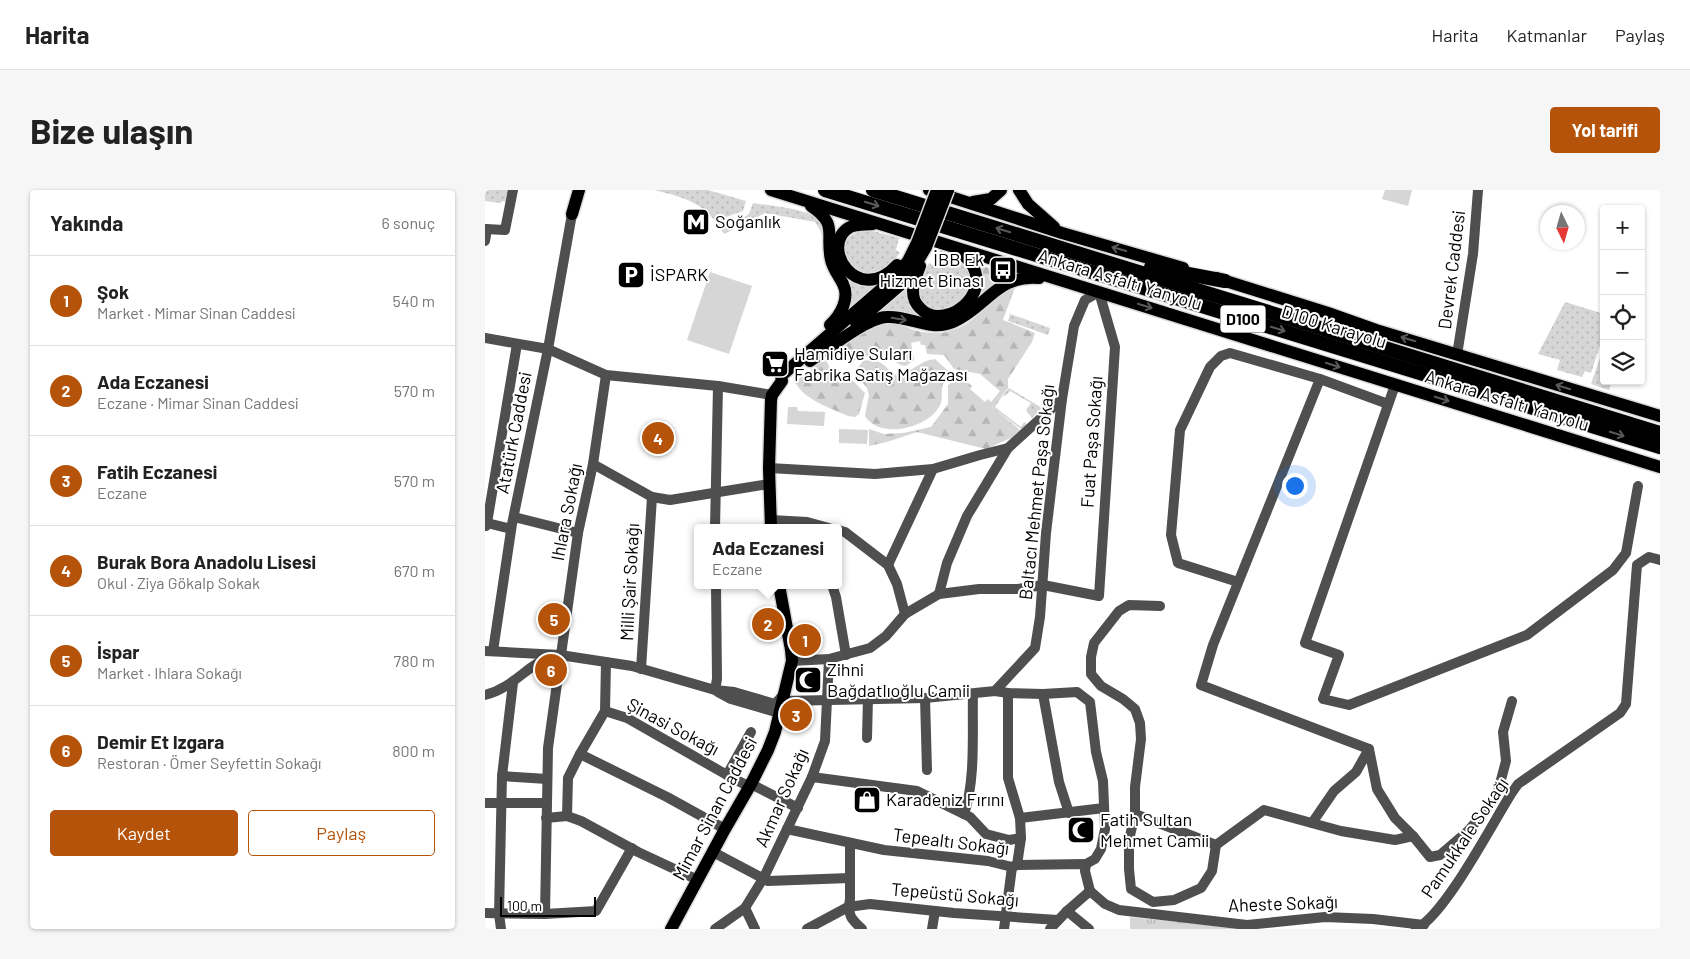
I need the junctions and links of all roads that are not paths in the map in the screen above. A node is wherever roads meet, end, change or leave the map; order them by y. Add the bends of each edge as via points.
1 (513, 190) edge
2 (573, 190) edge
3 (579, 190) edge
4 (771, 190) edge
5 (825, 190) edge
6 (873, 190) edge
7 (929, 190) edge
8 (937, 190) edge
9 (948, 190) edge
10 (1001, 190) edge
11 (1019, 190) edge
12 (1479, 190) edge
13 (800, 199) junction
14 (967, 203) junction
15 (572, 214) junction
16 (880, 224) junction
17 (486, 229) edge
18 (1062, 233) junction
19 (485, 242) edge
20 (1050, 244) junction
21 (922, 245) junction
22 (948, 245) junction
23 (1056, 279) junction
24 (1225, 280) junction
25 (1099, 292) junction
26 (485, 338) edge
27 (517, 344) junction
28 (548, 349) junction
29 (1457, 355) junction
30 (810, 361) junction
31 (790, 367) junction
32 (606, 375) junction
33 (1320, 379) junction
34 (782, 381) junction
35 (1395, 385) junction
36 (718, 386) junction
37 (772, 395) junction
38 (1062, 400) junction
39 (1388, 404) junction
40 (1660, 416) edge
41 (1660, 433) edge
42 (1660, 447) edge
43 (1008, 448) junction
44 (593, 464) junction
45 (1660, 467) edge
46 (769, 468) junction
47 (933, 469) junction
48 (769, 484) junction
49 (1638, 486) dead end
50 (715, 492) junction
51 (652, 497) junction
52 (514, 517) junction
53 (715, 524) edge
54 (771, 524) edge
55 (814, 524) edge
56 (486, 525) edge
57 (511, 529) junction
58 (842, 531) edge
59 (578, 533) junction
60 (1660, 560) edge
61 (888, 565) junction
62 (1238, 582) junction
63 (1043, 585) junction
64 (716, 589) edge
65 (780, 589) edge
66 (833, 589) edge
67 (939, 594) junction
68 (1160, 606) dead end
69 (905, 614) junction
70 (489, 651) edge
71 (516, 653) junction
72 (846, 654) junction
73 (556, 655) junction
74 (829, 659) junction
75 (792, 661) junction
76 (606, 662) junction
77 (641, 669) junction
78 (525, 672) junction
79 (513, 683) junction
80 (715, 690) junction
81 (995, 691) junction
82 (1008, 693) junction
83 (973, 694) junction
84 (1043, 694) junction
85 (485, 695) edge
86 (868, 698) junction
87 (925, 698) junction
88 (826, 700) junction
89 (1512, 701) dead end
90 (782, 703) junction
91 (605, 711) junction
92 (751, 732) dead end
93 (867, 738) dead end
94 (1369, 749) junction
95 (580, 754) junction
96 (927, 770) dead end
97 (727, 775) junction
98 (502, 776) junction
99 (812, 777) junction
100 (547, 779) junction
101 (751, 784) junction
102 (485, 803) edge
103 (501, 803) junction
104 (547, 803) junction
105 (797, 808) junction
106 (1104, 808) junction
107 (1069, 813) junction
108 (964, 814) junction
109 (1135, 814) junction
110 (567, 816) junction
111 (546, 818) junction
112 (1020, 818) junction
113 (1312, 823) junction
114 (787, 829) junction
115 (725, 830) junction
116 (1413, 836) junction
117 (1021, 838) junction
118 (850, 843) junction
119 (1216, 845) junction
120 (632, 848) junction
121 (713, 852) junction
122 (1086, 864) junction
123 (1015, 866) junction
124 (764, 877) junction
125 (850, 878) junction
126 (698, 880) junction
127 (1090, 891) junction
128 (848, 907) junction
129 (745, 908) junction
130 (935, 911) junction
131 (1067, 911) junction
132 (485, 913) edge
133 (499, 914) junction
134 (545, 914) junction
135 (1006, 916) junction
136 (1058, 920) junction
137 (1420, 927) edge
138 (501, 929) edge
139 (671, 929) edge
140 (715, 929) edge
141 (755, 929) edge
142 (807, 929) edge
143 (862, 929) edge
144 (932, 929) edge
145 (1004, 929) edge
146 (1051, 929) edge
147 (1089, 929) edge

1 - 17 street via 505,230
2 - 15 main road
3 - 15 main road
4 - 13 main road, Ankara Asfaltı Yanyolu
5 -> 42 highway, D100 Karayolu / D100
20 -> 6 highway, D100 Karayolu / D100
7 - 14 main road, Ankara Asfaltı Yanyolu
8 - 21 main road, bridge
9 - 21 main road, bridge
10 - 14 main road via 991,199
11 - 18 main road via 1027,204
12 - 29 street, Devrek Caddesi via 1473,254
13 - 16 main road, Ankara Asfaltı Yanyolu
13 - 31 main road via 822,214 827,222 831,262 843,284 845,298 842,311 834,322
14 - 18 main road, Ankara Asfaltı Yanyolu
15 - 28 street, Atatürk Caddesi
16 - 21 main road via 855,226 843,233 838,252 840,262 854,276 866,280 879,278 891,272
16 - 22 main road, Ankara Asfaltı Yanyolu
17 - 19 street
24 -> 18 main road, Ankara Asfaltı Yanyolu
20 - 24 highway via 1167,271
20 - 41 highway, D100 Karayolu / D100
21 - 22 main road via 913,285 915,303 931,315 941,316 970,301 976,283 971,264
21 - 30 main road via 912,271 891,294
21 - 31 main road via 892,280
22 - 23 main road, Ankara Asfaltı Yanyolu
23 - 25 main road, Ankara Asfaltı Yanyolu
30 -> 23 main road via 865,323 886,317 923,325 946,325 973,311 1008,283 1031,277
29 -> 24 main road, Ankara Asfaltı Yanyolu
25 -> 35 main road, Ankara Asfaltı Yanyolu
25 - 38 street, Baltacı Mehmet Paşa Sokağı via 1085,300 1074,326
25 - 63 street, Fuat Paşa Sokağı via 1115,347 1099,596
26 - 27 street
27 - 28 street
27 - 56 street
28 - 32 street
28 - 52 street, Atatürk Caddesi
40 -> 29 main road, Ankara Asfaltı Yanyolu
30 - 34 main road via 788,380
31 - 34 main road via 781,376
32 - 36 street
32 - 44 street, Ihlara Sokağı
33 - 39 street
33 - 62 street
33 - 62 street via 1230,353 1221,356 1210,367 1180,430 1171,536 1178,564
34 - 37 main road
35 - 39 street
35 -> 45 main road, Ankara Asfaltı Yanyolu
36 - 37 street
36 - 50 street
37 - 46 main road
38 - 43 street
38 - 63 street, Baltacı Mehmet Paşa Sokağı
39 - 49 street via 1305,643 1339,655 1323,699 1349,705 1527,635 1613,570 1622,559 1626,553
43 - 47 street
43 - 67 street via 967,516 947,563
44 - 51 street
44 - 59 street, Ihlara Sokağı
46 - 47 street via 875,474
46 - 48 main road
47 - 61 street
48 - 50 street
48 - 54 main road
50 - 51 street via 670,500
50 - 53 street
51 - 77 street, Milli Şair Sokağı
52 - 57 street, Atatürk Caddesi
52 - 59 street
54 - 55 street
56 - 57 street
57 - 70 street, Atatürk Caddesi
58 - 61 street
59 - 73 street, Ihlara Sokağı
60 - 137 street, Pamukkale Sokağı via 1649,557 1637,566 1626,704 1620,713 1518,784 1445,900
61 - 69 street
62 - 94 street via 1201,685
63 - 67 street
63 - 81 street, Baltacı Mehmet Paşa Sokağı via 1035,648
64 - 80 street
65 - 75 main road, Mimar Sinan Caddesi
66 - 72 street
67 - 69 street
68 - 109 street via 1129,605 1119,611 1094,643 1091,657 1091,674 1101,686 1135,709 1140,723
69 - 72 street via 886,636 870,648
70 - 71 street
71 - 73 street
71 - 78 street via 524,658
72 - 74 street
73 - 76 street
73 - 78 street via 541,660
73 - 100 street, Ihlara Sokağı
74 - 75 street
74 - 88 street, Akmar Sokağı
75 - 90 main road, Mimar Sinan Caddesi
76 - 77 street
76 - 91 street
77 - 80 street
78 - 79 street
79 - 85 street
79 - 98 street
80 - 90 street
80 - 90 street via 731,700
81 - 82 street
81 - 83 street
82 - 84 street
82 - 112 street via 1008,778
83 - 87 street
83 - 108 street via 971,780
84 - 106 street via 1077,692 1090,702 1103,781
84 - 107 street via 1059,782
86 - 87 street
86 - 88 street
86 - 93 street
87 - 96 street
88 - 90 street
88 - 99 street, Akmar Sokağı via 825,741
89 - 116 street via 1503,732 1507,761 1498,791 1486,810 1440,855 1430,857
90 - 101 main road, Mimar Sinan Caddesi via 775,732
91 - 95 street
91 - 97 street, Şinasi Sokağı via 627,718
92 - 97 street
94 - 113 street via 1356,772 1334,791
94 - 116 street via 1377,789 1395,818
95 - 110 street via 567,782
95 - 115 street
97 - 101 street, Şinasi Sokağı
98 - 100 street
98 - 103 street
99 - 105 street, Akmar Sokağı
99 - 108 street via 917,791
100 - 104 street, Ihlara Sokağı
101 - 105 street, Şinasi Sokağı
101 - 115 main road, Mimar Sinan Caddesi
102 - 103 street
103 - 104 street
103 - 133 street
104 - 111 street, Ihlara Sokağı
105 - 114 street, Akmar Sokağı
106 - 107 street
106 - 122 street via 1101,849 1095,859
107 - 112 street
108 - 117 street via 986,834 1009,840
109 - 119 street
109 - 119 street via 1129,840 1131,889 1153,902 1173,900 1201,888 1212,871
110 - 111 street
110 - 120 street
111 - 134 street, Ihlara Sokağı
112 - 117 street
113 - 116 street via 1395,840
113 - 119 street via 1264,810
114 - 118 street, Tepealtı Sokağı
114 - 124 street, Akmar Sokağı
115 - 121 main road, Mimar Sinan Caddesi
117 - 123 street
118 - 123 street, Tepealtı Sokağı
118 - 125 street
120 - 126 street
120 - 134 street via 596,911
121 - 124 street
121 - 126 main road, Mimar Sinan Caddesi
122 - 123 street, Tepealtı Sokağı
122 - 127 street
123 - 135 street
124 - 125 street via 768,880
124 - 129 street, Akmar Sokağı
125 - 128 street
126 - 139 main road, Mimar Sinan Caddesi
127 - 131 street
127 - 137 street, Aheste Sokağı via 1105,904 1119,910 1247,925 1325,917 1373,919
128 - 130 street, Tepeüstü Sokağı via 870,904
128 - 142 street
128 - 143 street via 851,920
129 - 140 street, Akmar Sokağı
129 - 141 street
130 - 135 street, Tepeüstü Sokağı
130 - 144 street
131 - 136 street
131 - 147 street
132 - 133 street
133 - 134 street
133 - 138 street
135 - 136 street, Tepeüstü Sokağı
135 - 145 street
136 - 146 street

